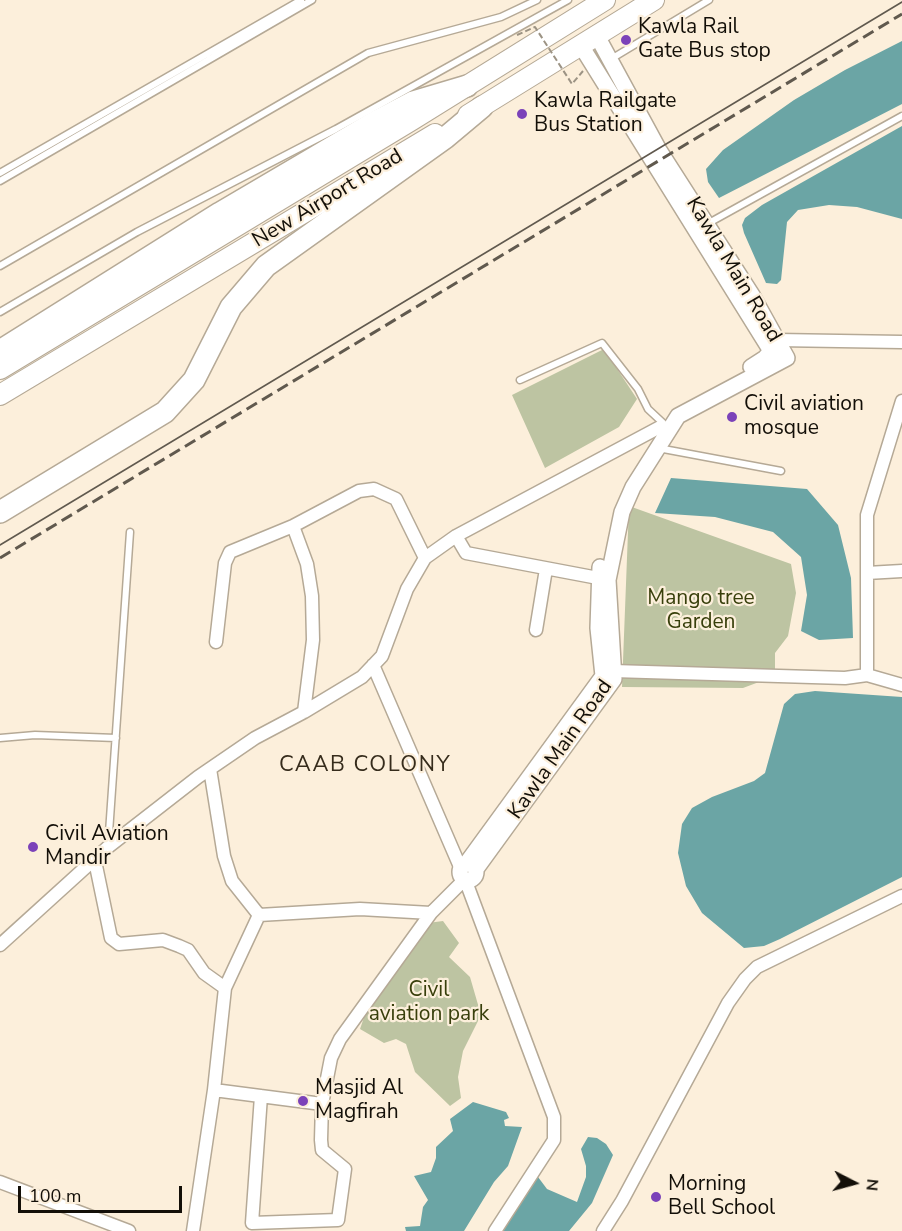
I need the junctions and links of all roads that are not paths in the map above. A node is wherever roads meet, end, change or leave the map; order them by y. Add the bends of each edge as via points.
1 (301, 0) edge
2 (312, 0) edge
3 (537, 0) edge
4 (568, 0) edge
5 (605, 0) edge
6 (654, 0) edge
7 (709, 0) edge
8 (588, 39) junction
9 (611, 59) junction
10 (467, 86) junction
11 (482, 107) junction
12 (902, 116) edge
13 (0, 172) edge
14 (0, 181) edge
15 (707, 224) junction
16 (0, 266) edge
17 (0, 312) edge
18 (777, 340) junction
19 (902, 342) edge
20 (0, 351) edge
21 (0, 369) edge
22 (520, 380) dead end
23 (0, 395) edge
24 (902, 401) edge
25 (661, 425) junction
26 (658, 448) junction
27 (781, 471) dead end
28 (0, 512) edge
29 (130, 532) dead end
30 (456, 536) junction
31 (251, 544) junction
32 (425, 558) junction
33 (546, 569) junction
34 (902, 572) edge
35 (867, 573) junction
36 (598, 578) junction
37 (536, 630) dead end
38 (216, 642) dead end
39 (373, 665) junction
40 (613, 670) junction
41 (867, 675) junction
42 (902, 685) edge
43 (304, 712) junction
44 (0, 738) edge
45 (116, 738) junction
46 (210, 769) junction
47 (108, 847) junction
48 (95, 861) junction
49 (467, 870) junction
50 (902, 896) edge
51 (431, 912) junction
52 (259, 915) junction
53 (0, 945) edge
54 (225, 988) junction
55 (214, 1090) junction
56 (261, 1096) junction
57 (322, 1104) junction
58 (0, 1182) edge
59 (338, 1220) junction
60 (607, 1229) edge
61 (129, 1231) edge
62 (193, 1231) edge
63 (348, 1231) edge
64 (495, 1231) edge

1 - 13 lane
2 - 14 lane
3 - 16 lane via 501,17 368,53
4 - 17 lane via 336,129 136,232
5 - 10 highway, New Airport Road
6 - 8 highway, New Airport Road
7 - 9 lane
8 - 9 street, Kawla Main Road
8 - 11 highway, New Airport Road
8 - 25 street, Kawla Main Road via 771,351 670,414
9 - 15 street, Kawla Main Road via 659,150
10 - 20 highway via 413,102 373,123
10 - 21 highway, New Airport Road
11 - 23 highway, New Airport Road
11 - 28 highway via 438,144 266,266 231,307 194,380 165,412
12 - 15 lane
15 - 18 street, Kawla Main Road
18 - 19 street
18 - 26 street, Kawla Main Road via 787,358 678,416
22 - 25 lane via 602,344
24 - 35 street via 867,515
25 - 30 street
25 - 36 street, Kawla Main Road via 614,509
26 - 27 lane
26 - 40 street, Kawla Main Road via 622,512 608,580
29 - 45 lane
30 - 32 street
30 - 33 street via 466,553
31 - 32 street via 359,491 374,489 396,499
31 - 38 street via 230,552 225,563
31 - 43 street via 293,526 307,564 313,640
32 - 39 street via 407,589 382,656
33 - 36 street
33 - 37 street
34 - 35 street
35 - 41 street
36 - 49 street, Kawla Main Road via 603,676
39 - 43 street
39 - 49 street
40 - 41 street via 845,678
40 - 49 street, Kawla Main Road via 614,679
41 - 42 street
43 - 46 street via 255,738
44 - 45 lane
45 - 47 lane
46 - 47 street
46 - 52 street via 224,856 232,881
47 - 48 street
48 - 53 street
48 - 54 street via 111,938 119,944 163,940 188,950 204,973
49 - 51 street
49 - 64 street via 554,1117 554,1140
50 - 60 street via 757,968 744,979
51 - 52 street via 360,909
51 - 57 street via 340,1039 331,1058
52 - 54 street
54 - 55 street
55 - 56 street
55 - 62 street
56 - 57 street
56 - 59 street via 252,1223
57 - 59 street via 322,1150 345,1169
58 - 61 street
59 - 63 street

